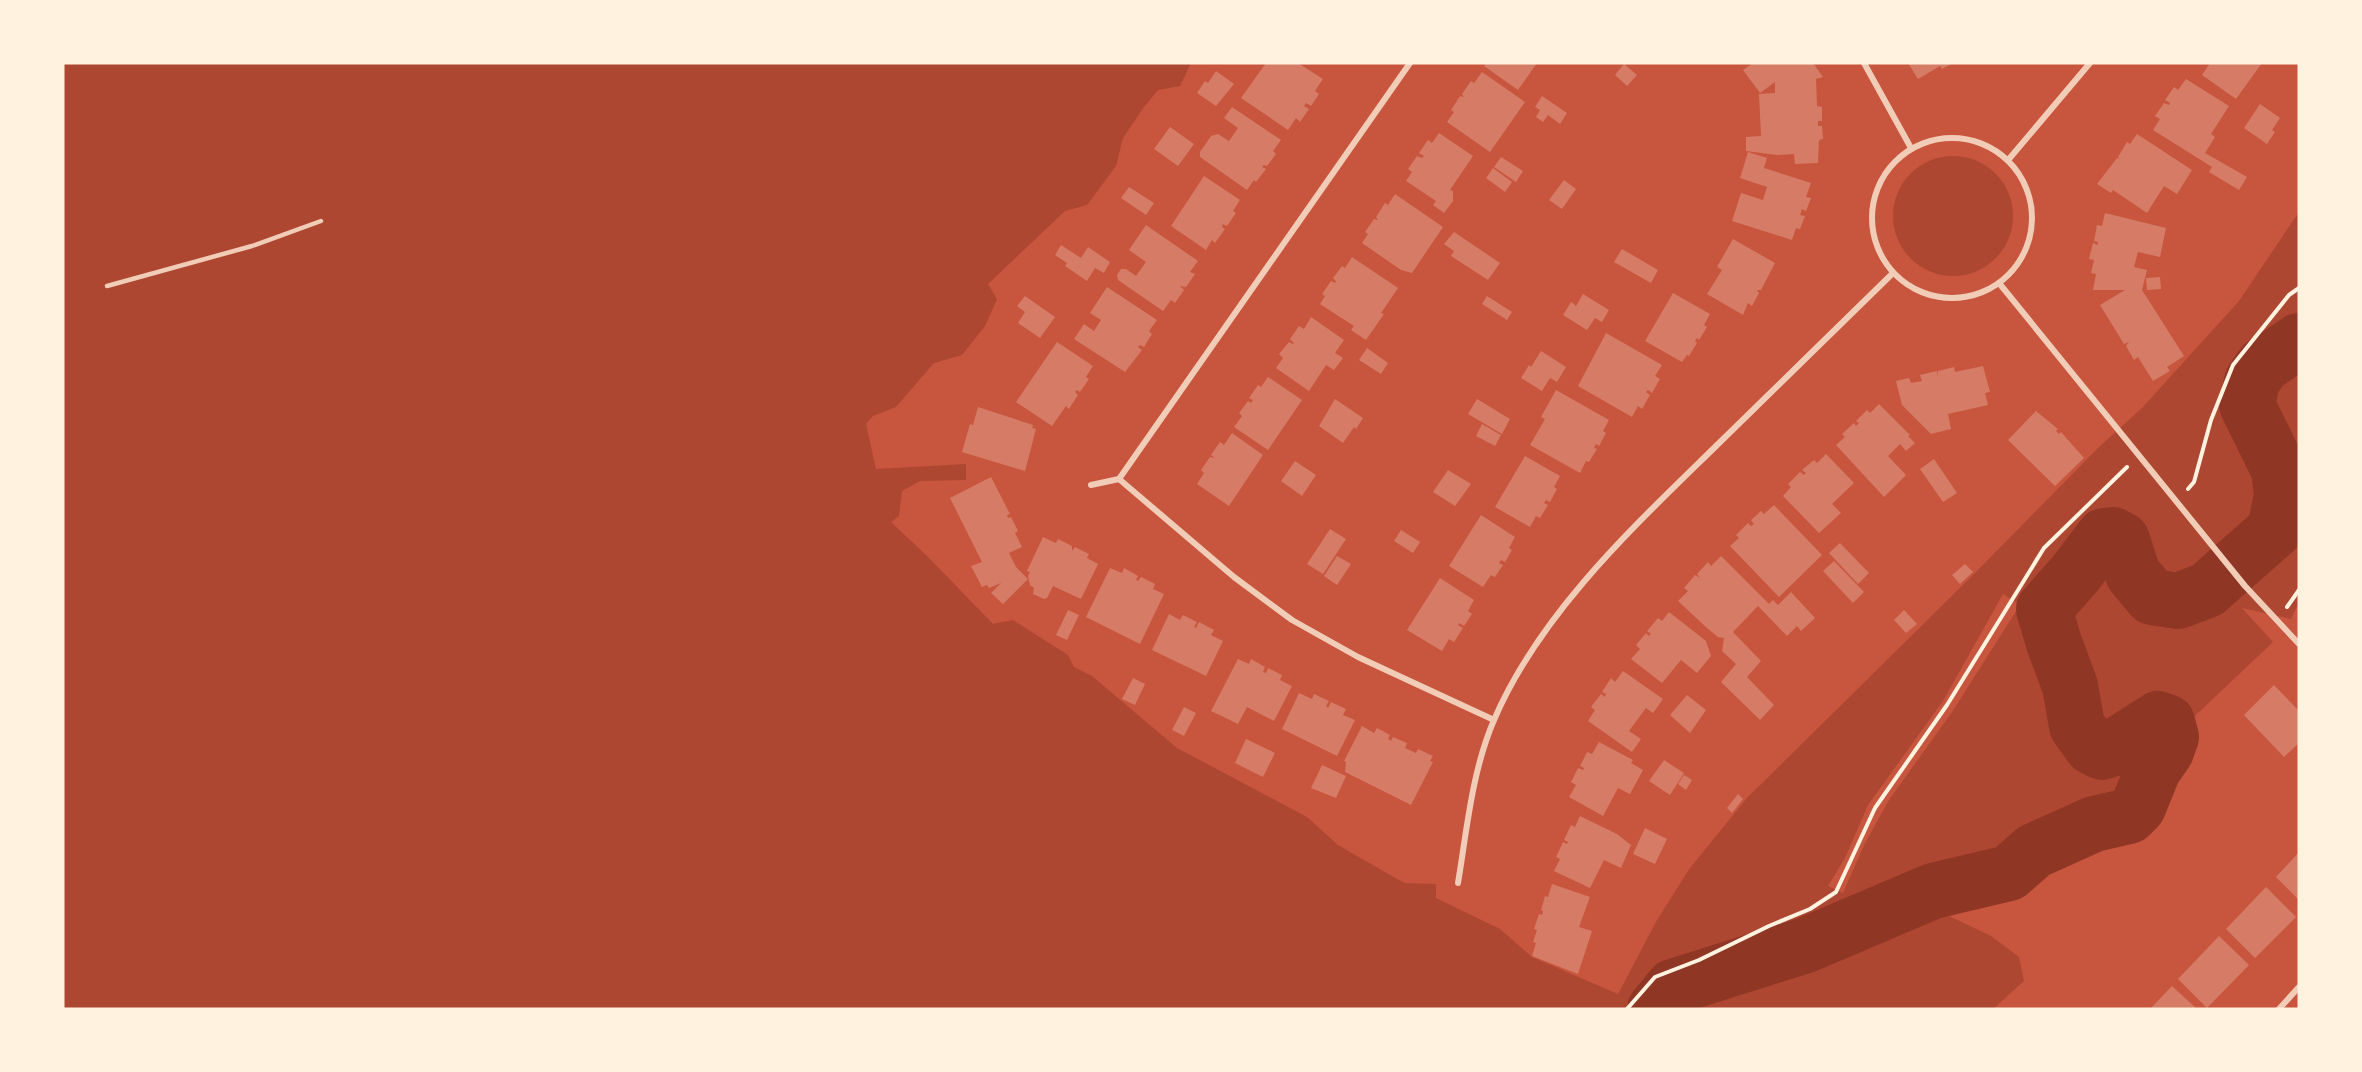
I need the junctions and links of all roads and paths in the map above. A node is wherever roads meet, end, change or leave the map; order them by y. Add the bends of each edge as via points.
1 (1410, 63) edge
2 (1864, 63) edge
3 (2090, 63) edge
4 (1911, 148) junction
5 (2009, 159) junction
6 (321, 221) dead end
7 (1893, 273) junction
8 (1999, 283) junction
9 (107, 286) dead end
10 (2299, 288) edge
11 (2139, 455) junction
12 (1119, 479) junction
13 (1091, 485) dead end
14 (2178, 501) junction
15 (2299, 644) edge
16 (1494, 720) junction
17 (1458, 883) dead end
18 (2299, 987) edge
19 (1627, 1009) edge
20 (2279, 1009) edge

1 - 12 street
2 - 4 street
3 - 5 street
4 - 5 street via 1936,138 1962,137 1987,144
4 - 7 street via 1888,169 1872,206 1872,230
5 - 8 street via 2023,178 2031,200 2033,224 2028,246 2016,267
6 - 9 lane via 252,246
7 - 8 street via 1911,287 1933,296 1979,294
7 - 16 street via 1587,578 1529,654
8 - 11 street
10 - 14 path via 2289,295 2233,365 2211,420 2194,482
11 - 14 street
11 - 19 path via 2044,548 1947,705 1875,808 1836,892 1810,909 1655,977
12 - 13 street
12 - 16 street via 1234,577 1292,620 1358,657
14 - 15 street via 2244,586
16 - 17 street via 1474,783
18 - 20 street

